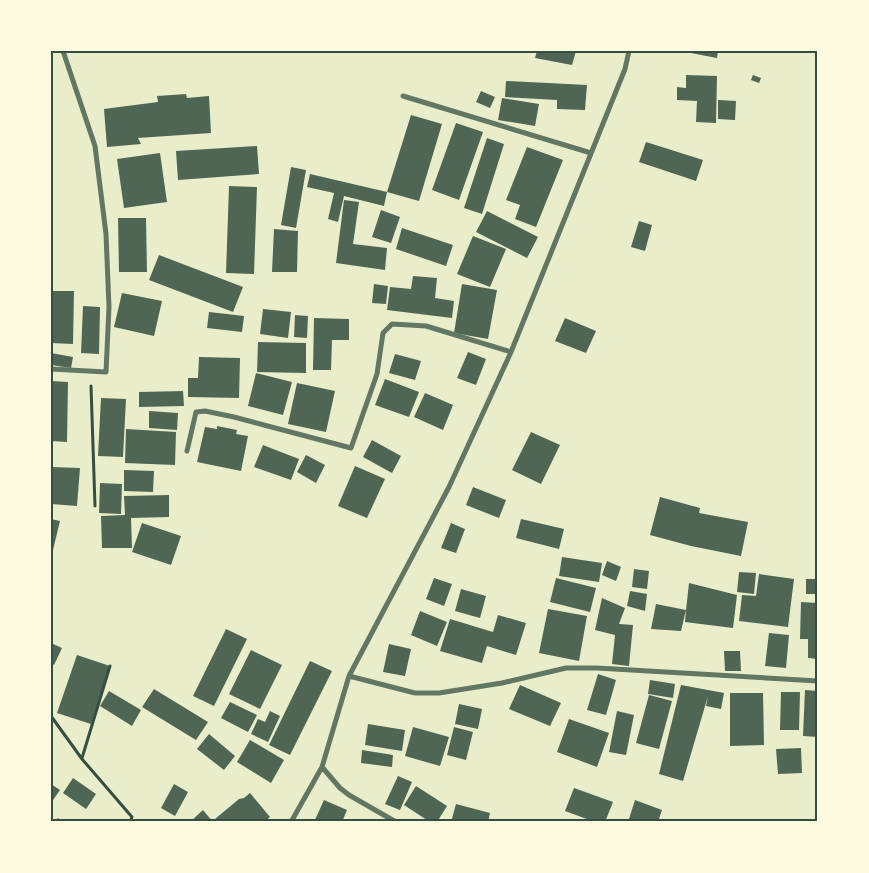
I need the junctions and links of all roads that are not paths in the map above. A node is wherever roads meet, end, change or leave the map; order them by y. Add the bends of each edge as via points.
1 (63, 51) edge
2 (629, 51) edge
3 (403, 96) dead end
4 (591, 153) junction
5 (511, 352) junction
6 (51, 369) edge
7 (187, 451) dead end
8 (348, 676) junction
9 (818, 681) edge
10 (322, 768) junction
11 (291, 822) edge
12 (396, 822) edge

1 - 6 street via 95,146 106,234 109,307 106,372
2 - 4 street via 625,69
3 - 4 street
4 - 5 street
5 - 7 street via 426,326 392,324 383,333 377,374 351,448 205,411 196,412
5 - 8 street via 449,487
8 - 9 street via 415,693 439,693 502,683 566,668
8 - 10 street
10 - 11 street
10 - 12 street via 349,795

